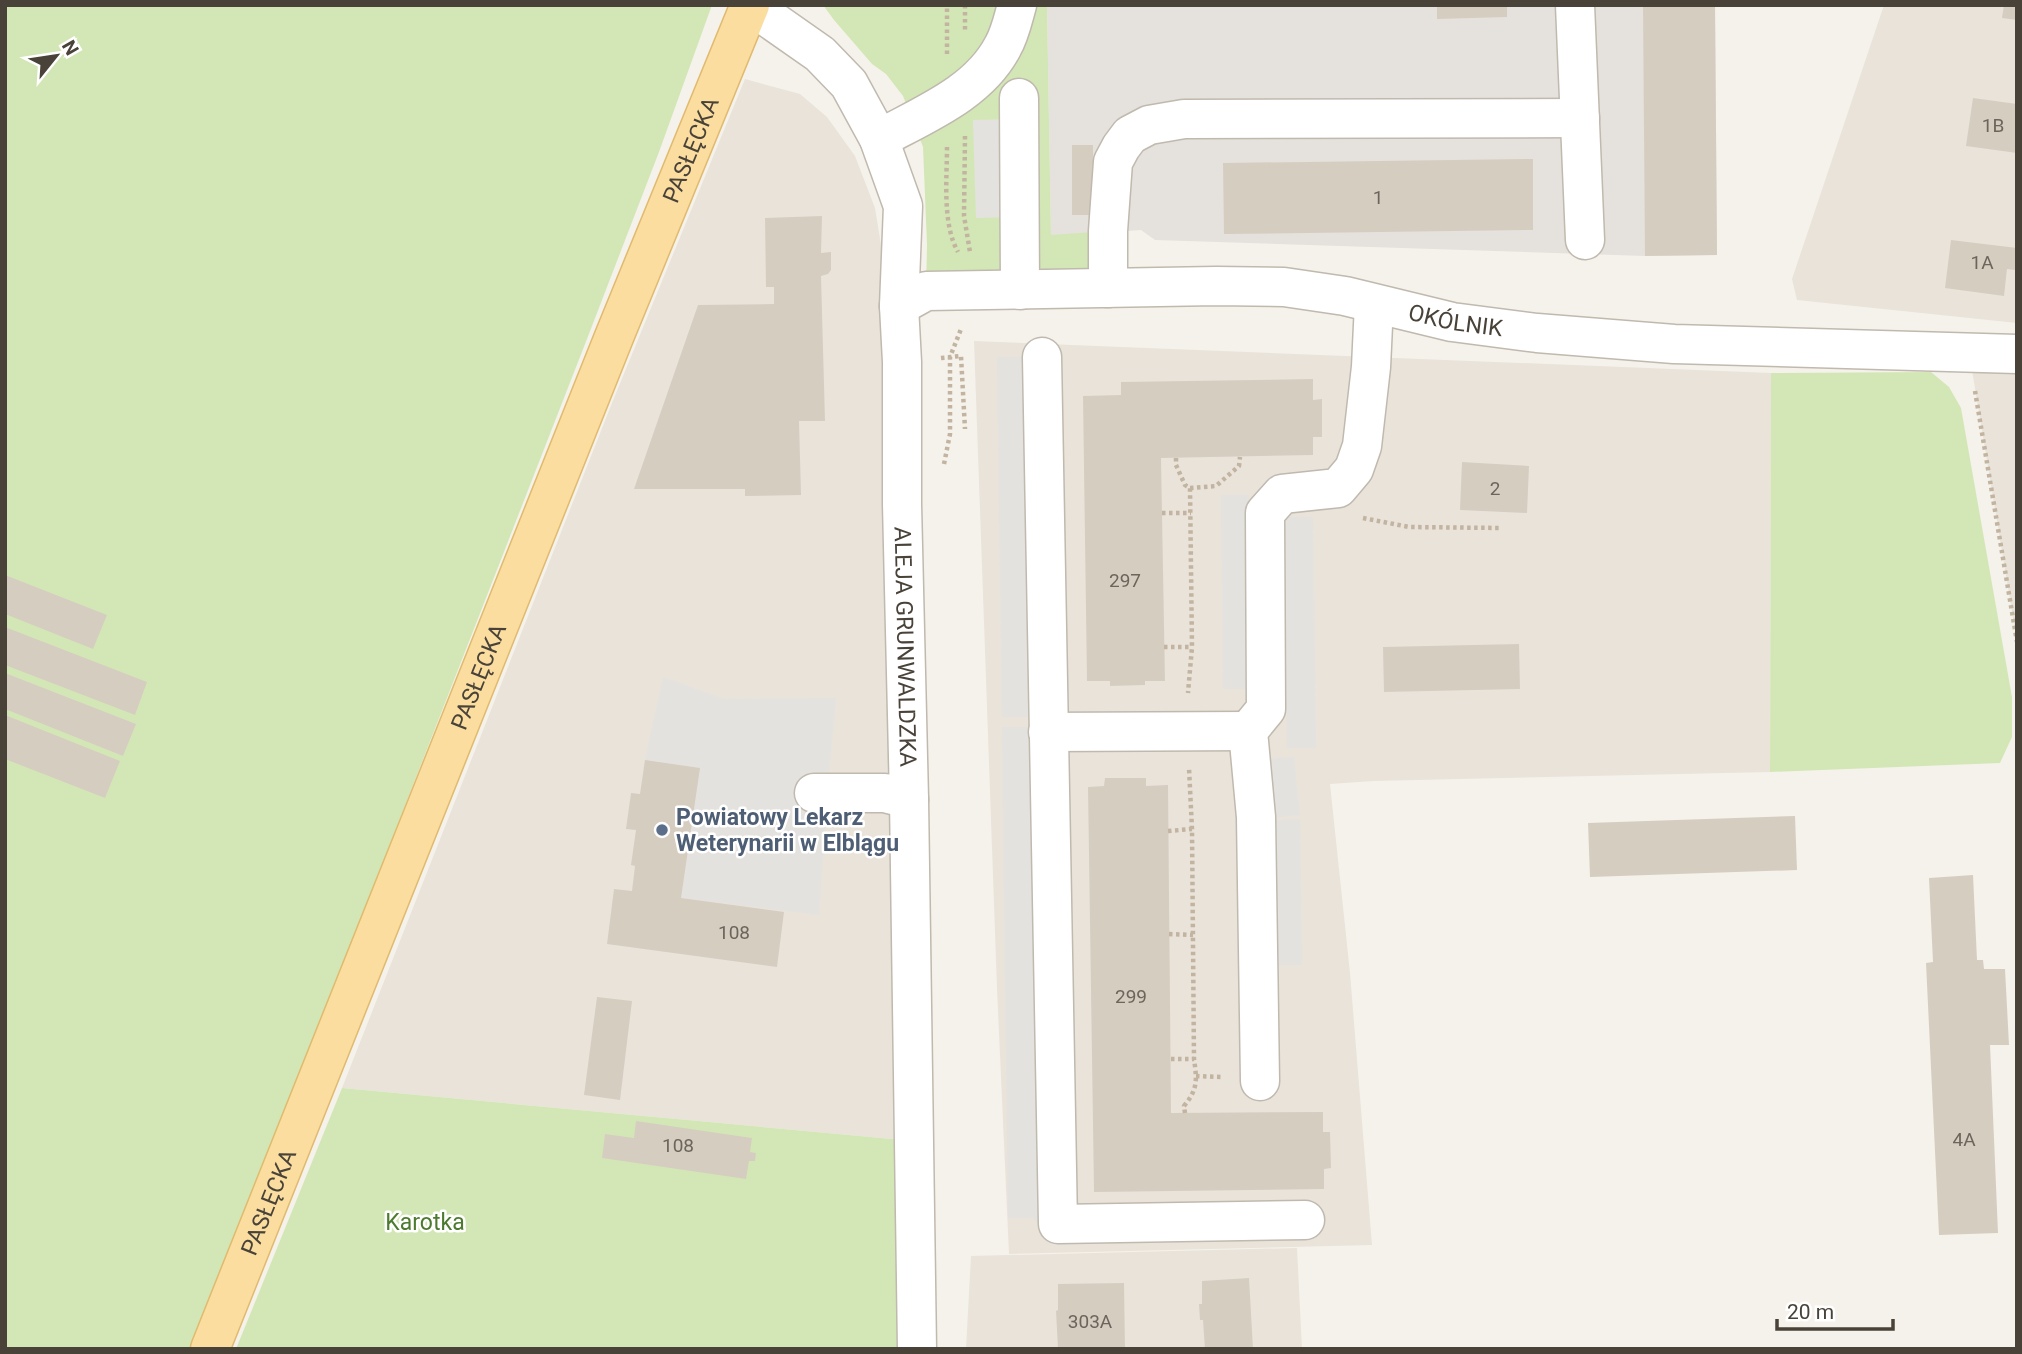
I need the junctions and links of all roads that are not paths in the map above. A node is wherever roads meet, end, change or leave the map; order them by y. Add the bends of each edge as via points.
1 (750, 5) edge
2 (1017, 5) edge
3 (1575, 5) edge
4 (1019, 98) dead end
5 (1580, 118) junction
6 (879, 139) junction
7 (1586, 240) dead end
8 (1108, 288) junction
9 (1020, 290) junction
10 (1374, 304) junction
11 (899, 306) junction
12 (2017, 354) edge
13 (1042, 357) dead end
14 (1248, 731) junction
15 (1048, 732) junction
16 (814, 793) dead end
17 (909, 799) junction
18 (1260, 1081) dead end
19 (1305, 1220) dead end
20 (210, 1349) edge
21 (917, 1349) edge

1 - 6 street, ALEJA GRUNWALDZKA via 820,54 849,84
1 - 20 main road, PASŁĘCKA
2 - 6 street via 1005,44 980,78
3 - 5 street
4 - 9 street
5 - 7 street
5 - 8 street via 1184,119 1149,125 1130,135 1113,162
6 - 11 street, ALEJA GRUNWALDZKA via 903,206
8 - 9 street, OKÓLNIK
8 - 10 street, OKÓLNIK via 1284,287
9 - 11 street, OKÓLNIK via 926,291
10 - 12 street, OKÓLNIK via 1452,322 1674,344
10 - 14 street via 1362,446 1354,469 1338,488 1282,494 1265,513 1266,709
11 - 17 street, ALEJA GRUNWALDZKA
13 - 15 street
14 - 15 street
14 - 18 street via 1256,817
15 - 19 street via 1058,1224
16 - 17 street via 885,793
17 - 21 street, ALEJA GRUNWALDZKA

